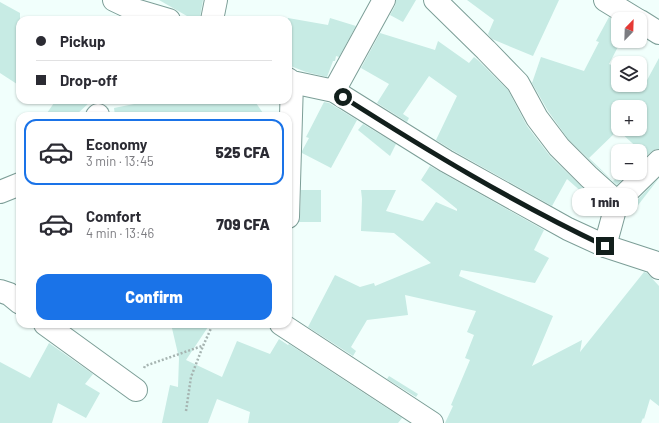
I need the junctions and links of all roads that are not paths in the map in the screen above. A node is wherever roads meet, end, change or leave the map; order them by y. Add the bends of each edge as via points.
1 (114, 0) edge
2 (216, 0) edge
3 (384, 0) edge
4 (435, 0) edge
5 (605, 0) edge
6 (625, 12) edge
7 (155, 16) edge
8 (213, 16) edge
9 (647, 25) edge
10 (659, 33) edge
11 (292, 81) edge
12 (334, 91) junction
13 (659, 161) edge
14 (16, 186) edge
15 (0, 192) edge
16 (618, 202) junction
17 (605, 246) junction
18 (659, 268) edge
19 (0, 291) edge
20 (16, 300) edge
21 (51, 328) edge
22 (287, 328) edge
23 (136, 390) road end
24 (432, 423) edge

1 - 7 street
2 - 8 street
3 - 12 street
4 - 16 street via 518,83 537,118 559,147 589,178
5 - 6 street
9 - 10 street
11 - 12 street
12 - 17 street via 446,161 568,229
13 - 16 street
14 - 15 street
16 - 17 street
17 - 18 street via 654,262
19 - 20 street
21 - 23 street
22 - 24 street

